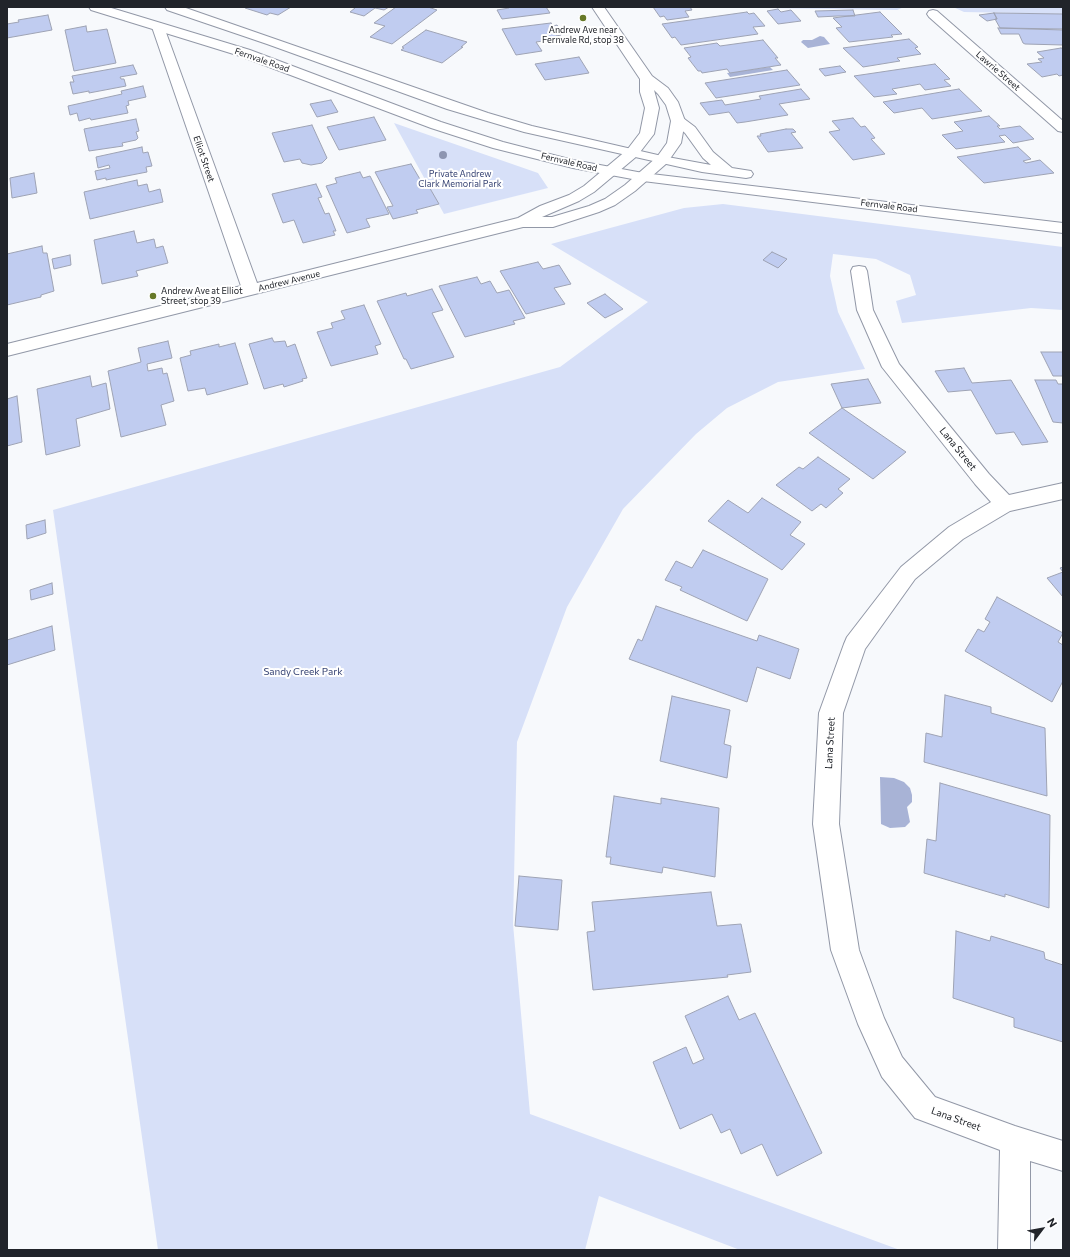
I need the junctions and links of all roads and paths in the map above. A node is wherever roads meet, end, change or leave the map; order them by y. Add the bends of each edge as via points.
1 (95, 7) edge
2 (171, 7) edge
3 (598, 7) edge
4 (933, 14) dead end
5 (158, 27) junction
6 (647, 79) junction
7 (678, 121) junction
8 (1063, 128) edge
9 (632, 153) junction
10 (662, 160) junction
11 (610, 171) junction
12 (728, 172) junction
13 (761, 176) dead end
14 (643, 177) junction
15 (869, 190) dead end
16 (1063, 216) edge
17 (523, 222) junction
18 (1063, 228) edge
19 (859, 271) dead end
20 (251, 290) junction
21 (7, 350) edge
22 (1063, 491) edge
23 (1005, 504) junction
24 (1015, 1141) junction
25 (1063, 1156) edge
26 (1014, 1250) edge

1 - 5 street, Fernvale Road
2 - 9 street via 272,40 452,106 529,129
3 - 6 street, Andrew Avenue
4 - 8 street, Lawrie Street
5 - 11 street, Fernvale Road via 245,53 436,125 498,145
5 - 20 street, Elliot Street
6 - 7 street, Andrew Avenue via 663,91 673,105
6 - 9 street, Andrew Avenue via 647,92 652,108 650,120 647,134
7 - 10 street, Andrew Avenue via 674,143
7 - 12 street via 690,130 708,155
9 - 10 street
9 - 11 street, Andrew Avenue
10 - 12 street
10 - 14 street, Andrew Avenue
11 - 14 street, Fernvale Road
11 - 17 street, Andrew Avenue via 574,198 545,209
12 - 13 street
14 - 17 street, Andrew Avenue via 610,202 594,209 553,222
14 - 18 street, Fernvale Road
15 - 16 street, Fernvale Road
17 - 20 street, Andrew Avenue
19 - 23 street, Lana Street via 865,310 891,367
20 - 21 street, Andrew Avenue
22 - 23 street
23 - 24 street, Lana Street via 956,533 908,573 855,644 831,713 826,824 844,950 872,1024 892,1067 924,1108
24 - 25 street, Lana Street
24 - 26 street

